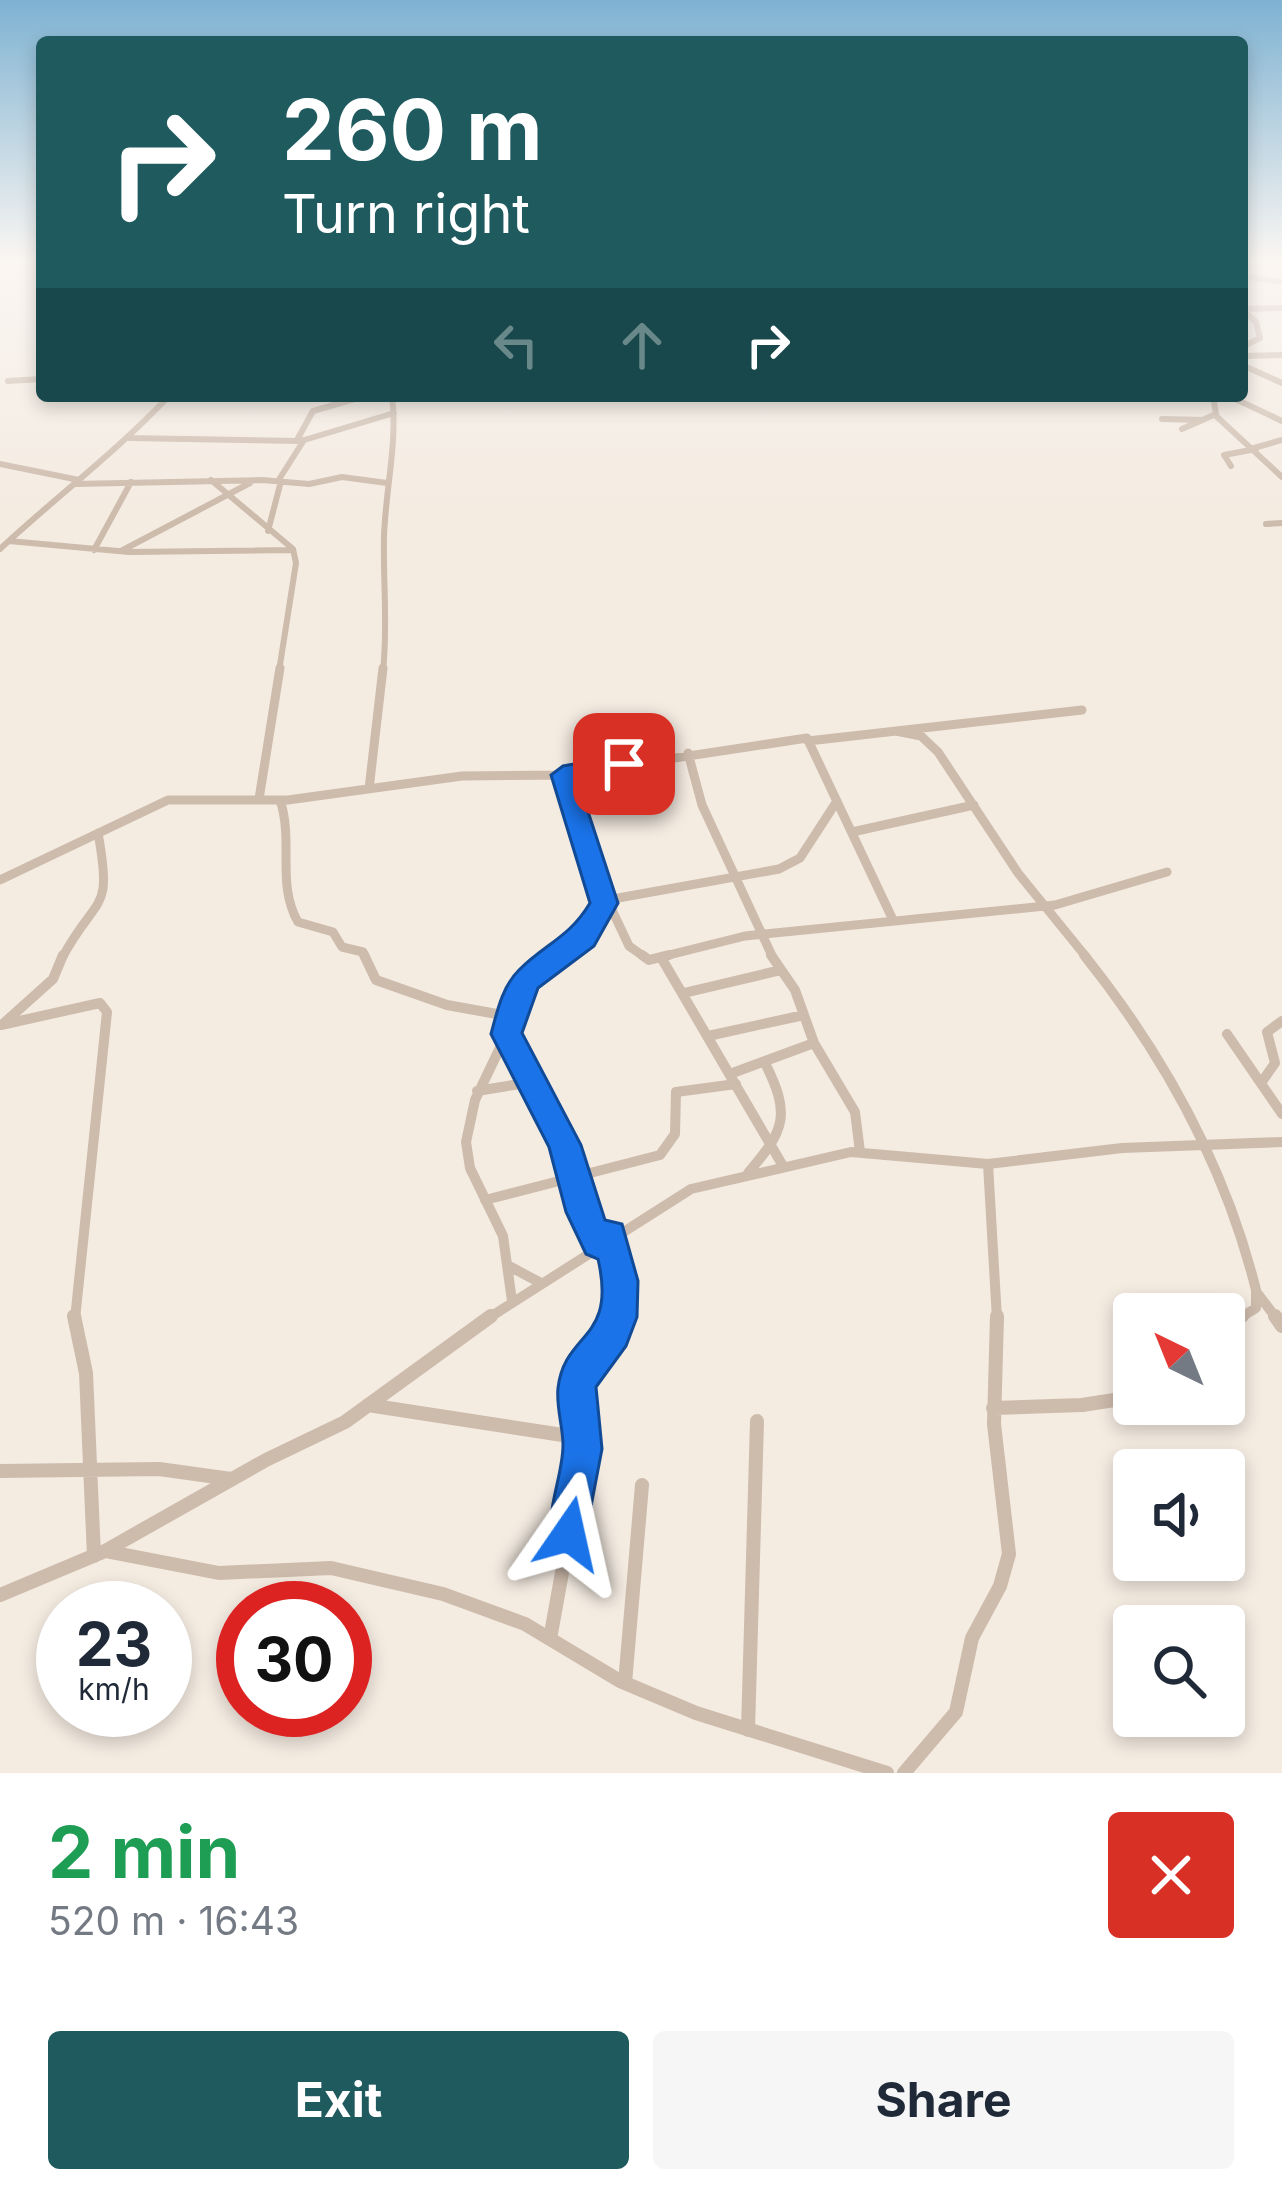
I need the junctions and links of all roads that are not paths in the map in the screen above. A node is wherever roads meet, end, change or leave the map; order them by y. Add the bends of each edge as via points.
1 (1282, 355) edge
2 (1248, 356) edge
3 (1248, 360) edge
4 (36, 380) edge
5 (8, 381) dead end
6 (1282, 382) edge
7 (163, 402) edge
8 (344, 402) edge
9 (393, 402) edge
10 (1212, 402) edge
11 (1241, 402) edge
12 (394, 413) junction
13 (1211, 417) junction
14 (1162, 419) dead end
15 (1282, 422) edge
16 (1182, 429) dead end
17 (129, 438) junction
18 (300, 440) junction
19 (1282, 440) edge
20 (1255, 449) junction
21 (0, 464) edge
22 (1231, 466) dead end
23 (1282, 477) edge
24 (211, 480) junction
25 (254, 480) junction
26 (280, 481) junction
27 (76, 482) junction
28 (131, 482) junction
29 (387, 483) junction
30 (229, 494) junction
31 (1282, 523) edge
32 (1266, 524) dead end
33 (268, 531) junction
34 (9, 542) junction
35 (0, 549) edge
36 (94, 550) junction
37 (293, 550) junction
38 (120, 551) junction
39 (1082, 710) dead end
40 (896, 731) junction
41 (808, 741) junction
42 (688, 753) junction
43 (563, 775) junction
44 (368, 789) junction
45 (260, 799) junction
46 (280, 800) junction
47 (837, 801) junction
48 (974, 806) junction
49 (852, 832) junction
50 (98, 833) junction
51 (1167, 872) dead end
52 (735, 877) junction
53 (0, 880) edge
54 (605, 896) junction
55 (1046, 906) junction
56 (893, 920) junction
57 (759, 934) junction
58 (662, 959) junction
59 (781, 970) junction
60 (684, 993) junction
61 (804, 1015) junction
62 (513, 1017) junction
63 (1282, 1021) edge
64 (0, 1026) edge
65 (726, 1032) junction
66 (506, 1034) junction
67 (1227, 1034) dead end
68 (708, 1036) junction
69 (814, 1043) junction
70 (719, 1056) junction
71 (765, 1063) junction
72 (733, 1079) junction
73 (532, 1082) junction
74 (1261, 1083) junction
75 (477, 1091) junction
76 (1282, 1114) edge
77 (1282, 1142) edge
78 (1203, 1143) junction
79 (772, 1146) junction
80 (860, 1152) junction
81 (988, 1163) junction
82 (783, 1166) junction
83 (748, 1173) junction
84 (573, 1179) junction
85 (485, 1200) junction
86 (604, 1239) junction
87 (509, 1266) junction
88 (539, 1282) junction
89 (1258, 1294) junction
90 (512, 1300) junction
91 (1245, 1315) edge
92 (1282, 1326) edge
93 (1113, 1403) edge
94 (368, 1405) junction
95 (993, 1408) junction
96 (758, 1420) dead end
97 (582, 1438) junction
98 (88, 1467) junction
99 (0, 1471) edge
100 (231, 1479) junction
101 (641, 1485) dead end
102 (100, 1554) junction
103 (0, 1595) edge
104 (550, 1639) junction
105 (626, 1683) junction
106 (748, 1730) junction
107 (886, 1773) edge
108 (904, 1773) edge

1 - 2 street
3 - 6 street
4 - 5 street
7 - 17 street
8 - 18 street via 313,411
9 - 12 street
10 - 13 street
11 - 15 street
12 - 18 street
12 - 29 street
13 - 14 street
13 - 16 street
13 - 20 street
17 - 18 street
17 - 27 street
18 - 26 street
19 - 20 street
20 - 22 street via 1224,455
20 - 23 street
21 - 27 street
24 - 25 street
24 - 28 street
24 - 30 street
25 - 26 street
25 - 30 street
26 - 29 street
26 - 33 street
27 - 28 street
27 - 34 street
28 - 36 street
29 - 44 street via 388,627
30 - 33 street
30 - 38 street
31 - 32 street
33 - 37 street
34 - 35 street
34 - 36 street
36 - 38 street
37 - 38 street
37 - 45 street
39 - 40 street
40 - 41 street
40 - 48 street via 930,742
41 - 42 street
41 - 47 street
42 - 43 street
42 - 52 street
43 - 44 street via 506,772
43 - 54 street
44 - 46 street
45 - 46 street
45 - 50 street via 168,800
46 - 62 street via 292,835 283,889 298,922 363,952 370,975 391,987
47 - 49 street
47 - 52 street via 800,858
48 - 49 street
48 - 55 street
49 - 56 street
50 - 53 street
50 - 64 street via 104,898 44,990
51 - 55 street
52 - 54 street
52 - 57 street
54 - 58 street via 636,955
54 - 62 street via 584,938 534,972
55 - 56 street
55 - 78 street via 1162,1061
56 - 57 street
57 - 58 street
57 - 59 street
58 - 60 street
59 - 60 street
59 - 61 street
60 - 68 street
61 - 65 street
61 - 69 street
62 - 66 street
63 - 74 street via 1267,1032 1275,1063
64 - 98 street via 106,1006 74,1315 86,1373
65 - 68 street
65 - 70 street
66 - 73 street
66 - 75 street
67 - 74 street
68 - 70 street
69 - 71 street
69 - 80 street via 855,1112
70 - 72 street
71 - 72 street
71 - 79 street via 786,1115
72 - 79 street
72 - 84 street via 680,1090 666,1151
73 - 75 street
73 - 84 street
74 - 76 street
75 - 85 street via 465,1158
77 - 78 street
78 - 81 street
78 - 89 street
79 - 82 street
79 - 83 street
80 - 81 street
80 - 82 street
81 - 95 street via 997,1308
82 - 83 street
83 - 86 street via 691,1189
84 - 85 street
84 - 86 street
85 - 87 street
86 - 88 street
86 - 97 street via 621,1281 619,1317 577,1387
87 - 88 street
87 - 90 street
88 - 90 street
89 - 91 street
89 - 92 street
90 - 94 street
93 - 95 street
94 - 97 street
94 - 100 street
95 - 108 street via 1006,1570 972,1638 956,1712
96 - 106 street
97 - 104 street
98 - 99 street
98 - 100 street
98 - 102 street
100 - 102 street
101 - 105 street
102 - 103 street
102 - 104 street via 219,1573 331,1568 459,1599
104 - 105 street
105 - 106 street
106 - 107 street

